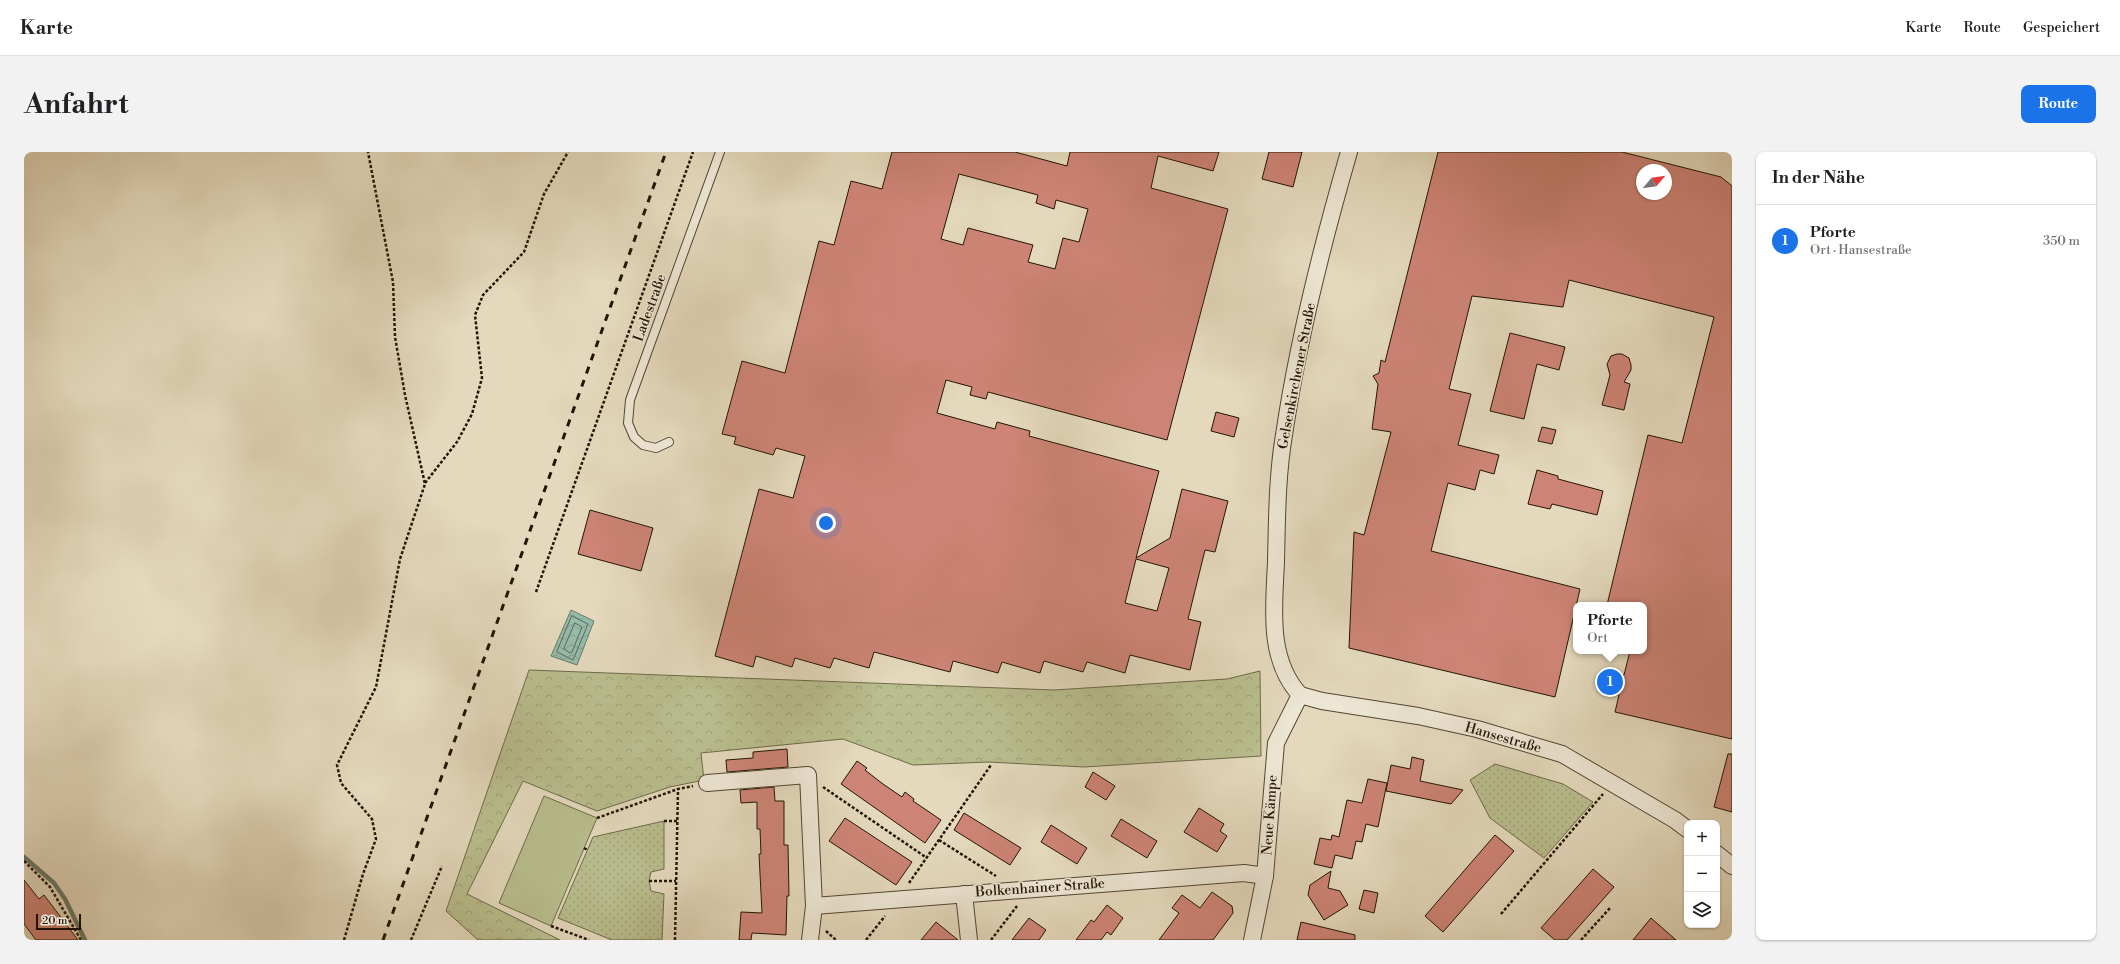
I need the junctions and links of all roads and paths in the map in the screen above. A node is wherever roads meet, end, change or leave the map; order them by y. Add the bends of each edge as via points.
1 (368, 152) edge
2 (568, 152) edge
3 (693, 152) edge
4 (720, 152) edge
5 (1349, 152) edge
6 (669, 442) dead end
7 (425, 484) junction
8 (536, 592) dead end
9 (1300, 695) junction
10 (991, 765) dead end
11 (707, 783) joint
12 (809, 786) junction
13 (678, 789) junction
14 (1605, 792) dead end
15 (596, 818) dead end
16 (664, 821) dead end
17 (677, 821) junction
18 (1684, 827) edge
19 (939, 840) junction
20 (584, 848) dead end
21 (588, 850) dead end
22 (1720, 856) edge
23 (927, 858) junction
24 (24, 861) edge
25 (442, 866) dead end
26 (1732, 866) edge
27 (997, 876) dead end
28 (1265, 876) junction
29 (648, 881) dead end
30 (676, 881) junction
31 (1028, 889) junction
32 (964, 894) junction
33 (897, 900) junction
34 (814, 906) junction
35 (1610, 908) dead end
36 (1501, 914) dead end
37 (551, 926) dead end
38 (80, 940) edge
39 (344, 940) edge
40 (411, 940) edge
41 (589, 940) edge
42 (675, 940) edge
43 (810, 940) edge
44 (866, 940) edge
45 (969, 940) edge
46 (992, 940) edge
47 (1252, 940) edge
48 (1581, 940) edge

1 - 7 path via 393,282 395,336
2 - 7 path via 544,194 524,252 483,295 475,315 482,378 472,414 456,442
3 - 8 path
4 - 6 lane, Ladestraße via 630,400 628,423 634,437 643,445 656,448
5 - 9 street, Gelsenkirchener Straße via 1320,262 1284,436 1274,624 1280,659 1289,683
7 - 39 path via 400,559 376,687 337,765 341,783 372,819 376,839
9 - 18 street, Hansestraße via 1322,701 1418,716 1562,754
9 - 28 street, Neue Kämpe via 1276,743
10 - 19 path
11 - 12 street via 808,775
11 - 13 path
12 - 23 path via 825,787
12 - 34 street
13 - 15 path
13 - 17 path
14 - 36 path
16 - 17 path
17 - 30 path
19 - 23 path
19 - 27 path
20 - 21 path
22 - 26 street
23 - 33 path
24 - 38 path via 50,887
25 - 40 path
28 - 31 street, Bolkenhainer Straße via 1244,873
28 - 47 street, Neue Kämpe
29 - 30 path
30 - 42 path
31 - 32 street, Bolkenhainer Straße
31 - 46 path
32 - 33 street, Bolkenhainer Straße
32 - 45 street
33 - 34 street, Bolkenhainer Straße
33 - 44 path
34 - 43 street
35 - 48 path
37 - 41 path

